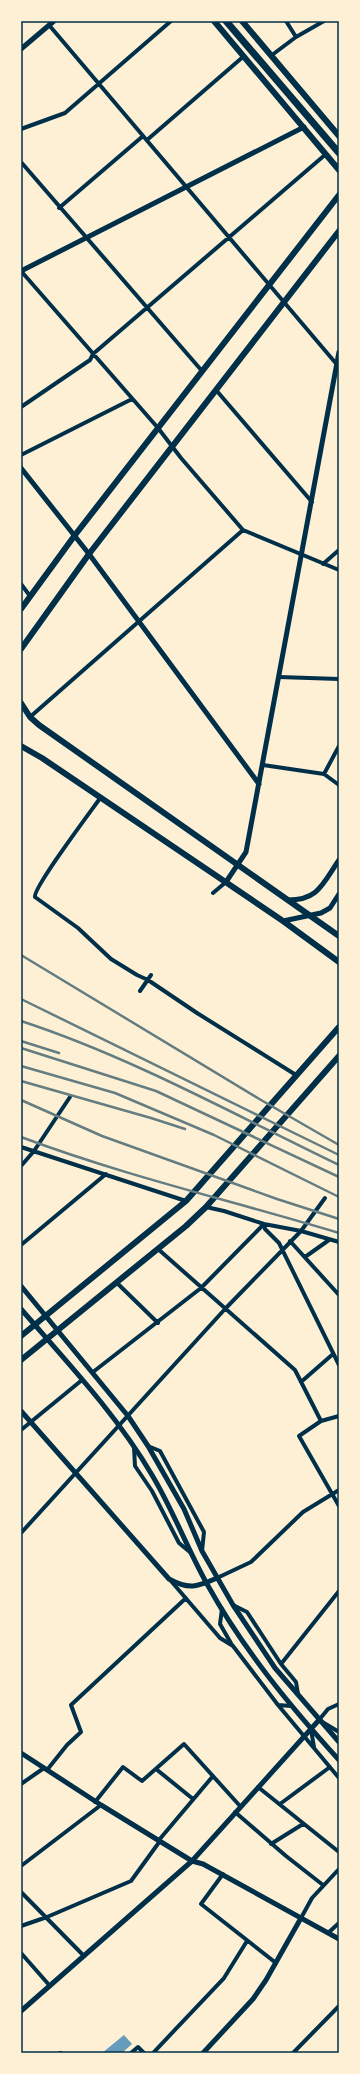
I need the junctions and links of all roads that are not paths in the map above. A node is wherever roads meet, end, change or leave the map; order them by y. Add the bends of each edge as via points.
1 (54, 21) edge
2 (171, 21) edge
3 (214, 21) edge
4 (226, 21) edge
5 (242, 21) edge
6 (286, 21) edge
7 (324, 21) edge
8 (47, 23) edge
9 (296, 37) junction
10 (21, 49) edge
11 (272, 55) junction
12 (244, 56) junction
13 (99, 84) junction
14 (304, 127) junction
15 (21, 129) edge
16 (339, 136) edge
17 (145, 138) junction
18 (339, 153) edge
19 (326, 154) junction
20 (21, 162) edge
21 (339, 170) edge
22 (187, 187) junction
23 (339, 195) edge
24 (59, 208) junction
25 (339, 231) edge
26 (229, 236) junction
27 (85, 237) junction
28 (21, 271) edge
29 (269, 285) junction
30 (285, 302) junction
31 (146, 307) junction
32 (339, 352) edge
33 (93, 354) junction
34 (338, 366) edge
35 (202, 372) junction
36 (216, 390) junction
37 (132, 399) junction
38 (21, 406) edge
39 (158, 428) junction
40 (172, 445) junction
41 (21, 455) edge
42 (21, 468) edge
43 (312, 502) junction
44 (243, 530) junction
45 (75, 535) junction
46 (339, 550) edge
47 (302, 553) junction
48 (89, 554) junction
49 (323, 564) junction
50 (339, 570) edge
51 (21, 584) edge
52 (30, 596) junction
53 (21, 609) edge
54 (139, 621) junction
55 (21, 650) edge
56 (279, 678) junction
57 (339, 679) edge
58 (21, 703) edge
59 (30, 717) junction
60 (21, 746) edge
61 (339, 746) edge
62 (263, 765) junction
63 (324, 774) junction
64 (259, 784) junction
65 (339, 785) edge
66 (100, 797) junction
67 (339, 860) edge
68 (238, 866) junction
69 (226, 882) junction
70 (213, 893) dead end
71 (339, 894) edge
72 (288, 900) junction
73 (312, 916) junction
74 (283, 921) junction
75 (339, 936) edge
76 (339, 962) edge
77 (151, 975) dead end
78 (148, 980) junction
79 (140, 991) dead end
80 (339, 1027) edge
81 (338, 1058) edge
82 (296, 1075) junction
83 (70, 1097) dead end
84 (21, 1147) edge
85 (34, 1151) junction
86 (21, 1166) edge
87 (106, 1174) junction
88 (325, 1198) dead end
89 (186, 1201) junction
90 (206, 1207) junction
91 (264, 1224) junction
92 (301, 1231) junction
93 (329, 1240) junction
94 (290, 1241) junction
95 (339, 1242) edge
96 (21, 1245) edge
97 (158, 1249) junction
98 (282, 1250) junction
99 (305, 1257) junction
100 (117, 1283) junction
101 (21, 1286) edge
102 (201, 1288) junction
103 (339, 1295) edge
104 (21, 1309) edge
105 (225, 1310) junction
106 (46, 1315) junction
107 (158, 1323) junction
108 (35, 1325) junction
109 (58, 1330) junction
110 (21, 1336) edge
111 (47, 1340) junction
112 (333, 1354) junction
113 (21, 1360) edge
114 (339, 1365) edge
115 (93, 1372) junction
116 (82, 1380) junction
117 (301, 1382) junction
118 (21, 1412) edge
119 (128, 1416) junction
120 (339, 1416) edge
121 (321, 1421) junction
122 (31, 1423) junction
123 (119, 1426) junction
124 (21, 1430) edge
125 (148, 1446) junction
126 (134, 1448) junction
127 (76, 1473) junction
128 (339, 1490) edge
129 (332, 1494) junction
130 (339, 1506) edge
131 (21, 1533) edge
132 (202, 1551) junction
133 (192, 1554) junction
134 (216, 1578) junction
135 (169, 1579) junction
136 (206, 1583) junction
137 (339, 1591) edge
138 (186, 1598) junction
139 (233, 1605) junction
140 (222, 1609) junction
141 (232, 1646) junction
142 (281, 1664) junction
143 (299, 1698) junction
144 (339, 1704) edge
145 (278, 1705) junction
146 (291, 1706) junction
147 (319, 1720) junction
148 (311, 1730) junction
149 (339, 1732) edge
150 (305, 1736) junction
151 (339, 1742) edge
152 (314, 1750) junction
153 (21, 1753) edge
154 (339, 1760) edge
155 (330, 1767) junction
156 (46, 1769) junction
157 (156, 1769) junction
158 (213, 1776) junction
159 (339, 1778) edge
160 (21, 1784) edge
161 (258, 1787) junction
162 (193, 1799) junction
163 (95, 1802) junction
164 (280, 1804) junction
165 (100, 1805) junction
166 (240, 1806) junction
167 (235, 1812) junction
168 (303, 1824) junction
169 (160, 1841) junction
170 (271, 1844) junction
171 (339, 1852) edge
172 (192, 1861) junction
173 (21, 1866) edge
174 (339, 1869) edge
175 (223, 1874) junction
176 (323, 1885) junction
177 (21, 1892) edge
178 (47, 1917) junction
179 (302, 1918) junction
180 (339, 1923) edge
181 (21, 1926) edge
182 (328, 1933) junction
183 (339, 1939) edge
184 (246, 1941) junction
185 (22, 1955) edge
186 (84, 1956) junction
187 (276, 1963) junction
188 (50, 1986) junction
189 (339, 2006) edge
190 (21, 2012) edge
191 (131, 2053) edge
192 (144, 2053) edge
193 (153, 2053) edge
194 (203, 2053) edge
195 (293, 2053) edge

1 - 8 street
2 - 13 street
3 - 12 main road
4 - 18 highway
5 - 11 main road
6 - 9 street
7 - 9 street
8 - 10 street
8 - 13 street
9 - 11 street
11 - 16 main road
12 - 14 main road
12 - 17 street
13 - 15 street via 65,113
13 - 17 street
14 - 19 main road
14 - 22 street
17 - 22 street
17 - 24 street
19 - 21 main road
19 - 26 street
20 - 24 street
22 - 26 street
22 - 27 street
23 - 29 main road
24 - 27 street
25 - 30 main road
26 - 29 street
26 - 31 street
27 - 28 street
27 - 31 street
28 - 33 street
29 - 30 street
29 - 35 main road
30 - 34 street
30 - 36 main road
31 - 33 street
31 - 35 street
32 - 34 street
33 - 37 street
33 - 38 street via 90,360
34 - 43 street
35 - 39 main road
36 - 40 main road
36 - 43 street
37 - 39 street
37 - 41 street
39 - 40 street
39 - 45 main road
40 - 44 street
40 - 48 main road
42 - 45 street
43 - 47 street
44 - 47 street
44 - 54 street
45 - 48 street
45 - 52 main road
46 - 49 street
47 - 49 street
47 - 56 street
48 - 54 street
48 - 55 main road
49 - 50 street
51 - 52 street
52 - 53 main road
54 - 59 street
54 - 64 street
56 - 57 street
56 - 62 street
58 - 59 main road
59 - 68 main road
60 - 66 main road
61 - 63 street
62 - 63 street
62 - 64 street
63 - 65 street
64 - 68 street via 246,852
66 - 69 main road
66 - 78 street via 44,877 35,892 35,897 78,928 111,959
67 - 72 street via 314,895 303,900
68 - 69 street
68 - 72 main road
69 - 70 street
69 - 74 main road
71 - 73 street via 330,908
72 - 73 main road
73 - 74 street
73 - 75 main road
74 - 76 main road
77 - 78 street
78 - 79 street
78 - 82 street
80 - 82 main road
81 - 90 main road
82 - 89 main road
83 - 85 street
84 - 85 street
85 - 86 street
85 - 87 street
87 - 89 street
87 - 96 street
88 - 92 street
89 - 106 main road
90 - 91 street
90 - 97 main road
91 - 92 street
91 - 98 street via 265,1229 279,1243
91 - 102 street
92 - 93 street
92 - 94 street
93 - 95 street
93 - 99 street
94 - 98 street
94 - 99 street
97 - 100 main road
97 - 102 street
98 - 105 street
98 - 112 street
99 - 103 street
100 - 107 street
100 - 109 main road
101 - 106 street
102 - 105 street
102 - 107 street
104 - 108 street
105 - 117 street via 295,1370
105 - 119 street
106 - 108 main road
106 - 109 street
107 - 115 street
108 - 110 main road
108 - 111 street
109 - 111 main road
109 - 115 street
111 - 113 main road
111 - 116 street
112 - 114 street
112 - 117 street
115 - 119 street
116 - 122 street
116 - 123 street
117 - 121 street
118 - 122 street
119 - 123 street
119 - 125 street
120 - 121 street
121 - 129 street via 299,1436
122 - 124 street
122 - 127 street
123 - 126 street
123 - 127 street
125 - 132 street via 184,1509
125 - 132 street via 160,1451 204,1532
126 - 133 street via 152,1475
126 - 133 street via 135,1466 179,1543
127 - 131 street
127 - 135 street
128 - 129 street
129 - 130 street
129 - 134 street via 303,1512 251,1562
132 - 134 street
133 - 136 street
134 - 136 street
134 - 139 street
135 - 136 street via 187,1587
135 - 138 street
136 - 140 street
137 - 142 street
138 - 141 street via 220,1638
138 - 156 street via 71,1705 81,1732
139 - 142 street via 247,1612
139 - 143 street via 275,1668
140 - 141 street via 220,1624
140 - 146 street via 241,1642
141 - 145 street
142 - 143 street via 296,1682
143 - 147 street
144 - 147 street via 328,1709
145 - 146 street
145 - 150 street
146 - 148 street
147 - 148 street
147 - 149 street
147 - 151 street
148 - 150 street
148 - 152 street
148 - 154 street
150 - 152 street
150 - 161 street
152 - 155 street
153 - 156 street
155 - 159 street
155 - 164 street
156 - 160 street
156 - 163 street
157 - 158 street via 184,1744
157 - 162 street
157 - 163 street via 142,1781 123,1768
158 - 162 street
158 - 166 street
161 - 164 street
161 - 166 street
162 - 169 street
163 - 165 street
164 - 168 street
165 - 169 street
165 - 173 street
166 - 167 street
167 - 170 street
167 - 172 street
168 - 170 street
168 - 171 street
169 - 172 street
169 - 178 street via 131,1881
170 - 176 street
172 - 175 street
172 - 186 street
174 - 176 street
175 - 179 street
175 - 184 street via 201,1904
176 - 179 street via 312,1898
177 - 178 street
178 - 181 street
178 - 186 street
179 - 182 street
179 - 187 street
180 - 182 street
182 - 183 street
184 - 187 street
184 - 193 street via 224,1978
185 - 188 street
186 - 188 street
187 - 194 street via 253,1999
188 - 190 street
189 - 195 street
191 - 192 street via 138,2047

